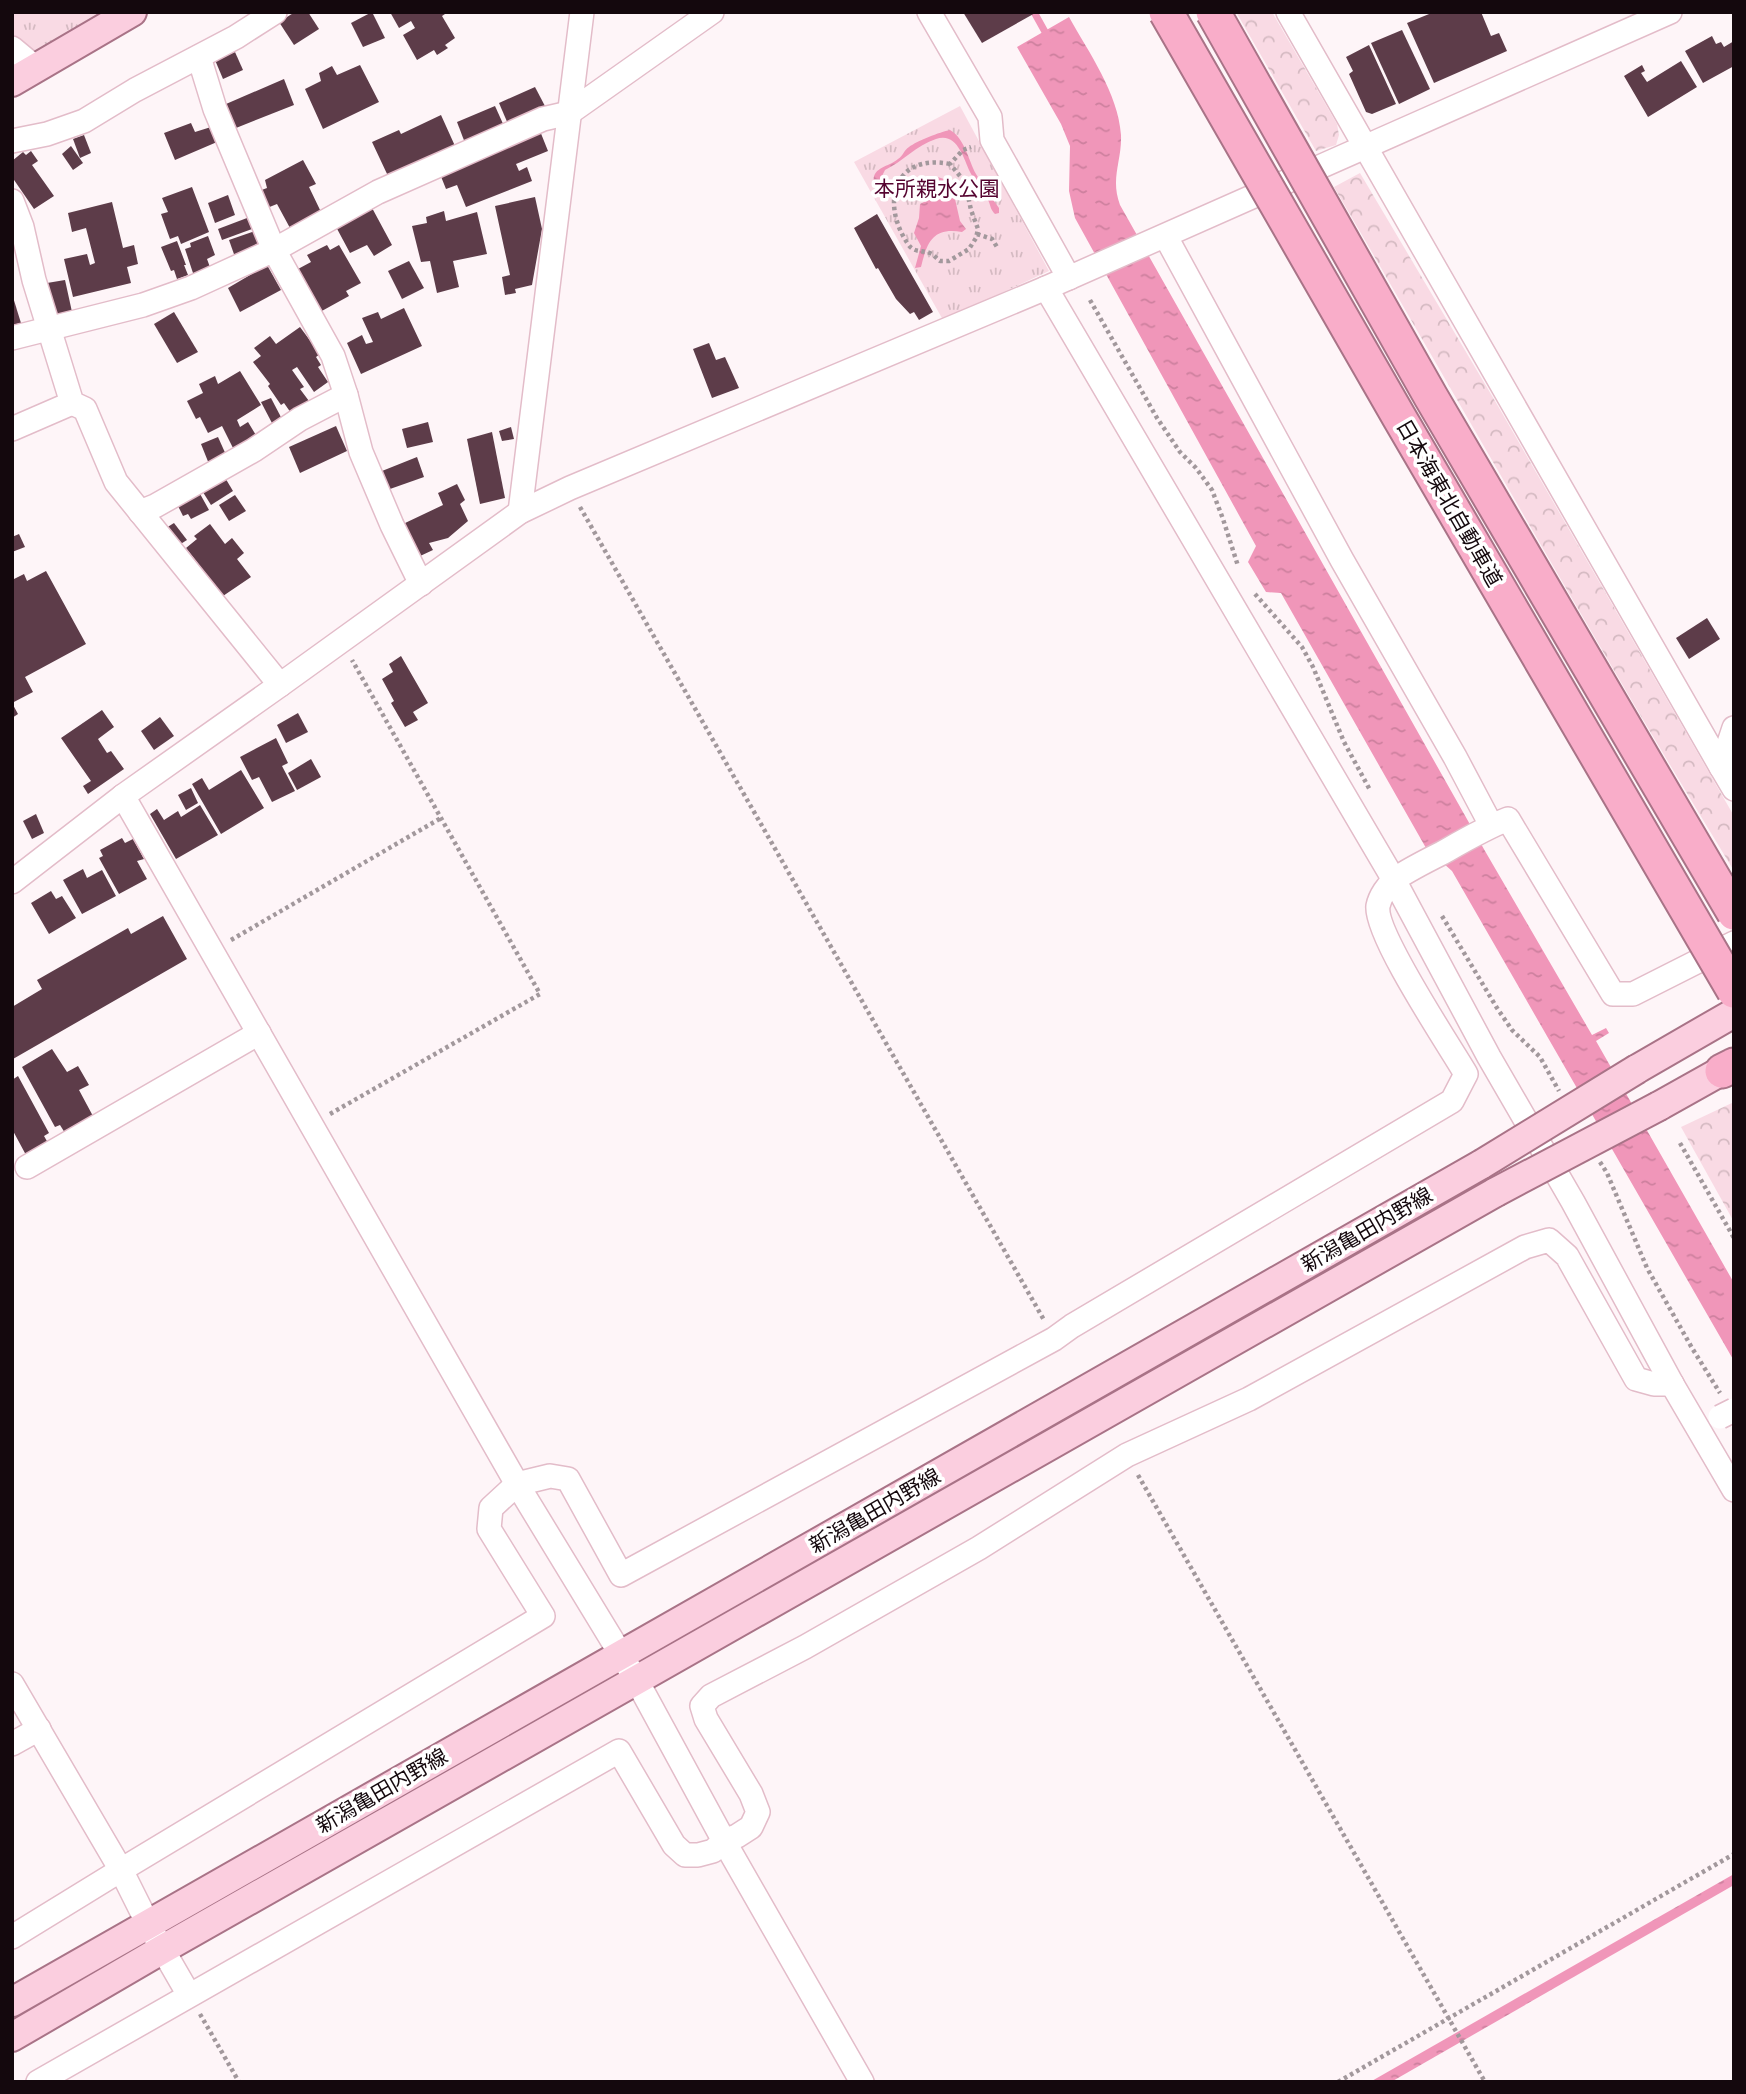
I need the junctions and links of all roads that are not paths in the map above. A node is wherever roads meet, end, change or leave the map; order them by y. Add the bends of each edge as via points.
1 (132, 12) edge
2 (275, 12) edge
3 (582, 12) edge
4 (712, 12) edge
5 (929, 12) edge
6 (1167, 12) edge
7 (1213, 12) edge
8 (1288, 12) edge
9 (1670, 12) edge
10 (12, 48) edge
11 (199, 57) junction
12 (24, 75) edge
13 (569, 113) junction
14 (12, 141) edge
15 (1366, 147) junction
16 (12, 201) edge
17 (1166, 237) junction
18 (275, 250) junction
19 (1069, 278) junction
20 (1046, 288) junction
21 (49, 330) junction
22 (12, 338) edge
23 (346, 395) junction
24 (72, 403) junction
25 (12, 429) edge
26 (140, 512) junction
27 (520, 512) junction
28 (421, 584) junction
29 (281, 685) junction
30 (1734, 727) edge
31 (1721, 766) junction
32 (1734, 789) edge
33 (122, 796) junction
34 (1491, 825) junction
35 (1394, 880) junction
36 (12, 882) edge
37 (1734, 913) edge
38 (1734, 943) edge
39 (1734, 991) edge
40 (1734, 1013) edge
41 (259, 1033) junction
42 (1730, 1067) edge
43 (27, 1167) dead end
44 (1672, 1384) junction
45 (1727, 1414) edge
46 (1700, 1430) junction
47 (517, 1484) junction
48 (1734, 1490) edge
49 (621, 1656) junction
50 (637, 1681) junction
51 (12, 1684) edge
52 (38, 1729) junction
53 (12, 1744) edge
54 (724, 1841) junction
55 (121, 1870) junction
56 (148, 1924) junction
57 (12, 1937) edge
58 (163, 1949) junction
59 (189, 1995) junction
60 (12, 2002) edge
61 (12, 2037) edge
62 (38, 2082) edge
63 (862, 2082) edge

1 - 12 main road
2 - 11 street
3 - 13 street
4 - 13 street
5 - 19 street via 990,117 992,140
6 - 39 highway, 日本海東北自動車道, bridge
7 - 37 highway, 日本海東北自動車道, bridge via 1431,397
8 - 15 street
9 - 15 street
10 - 12 street
11 - 14 street via 84,121
11 - 18 street via 215,109
13 - 18 street via 543,119 378,192
13 - 27 street
15 - 17 street
15 - 31 street
16 - 21 street
17 - 19 street
17 - 34 street
18 - 21 street via 144,305
18 - 23 street via 333,356
19 - 20 street
20 - 27 street
20 - 35 street
21 - 22 street
21 - 24 street
23 - 26 street
23 - 28 street via 361,452
24 - 25 street
24 - 26 street via 85,409 116,482
26 - 29 street
27 - 28 street
28 - 29 street
29 - 33 street
30 - 31 street
31 - 32 street
33 - 36 street
33 - 41 street
34 - 35 street
34 - 38 street via 1508,820 1614,993 1633,994
35 - 44 street
35 - 47 street via 1378,905 1379,917 1389,945 1466,1074 1452,1101 1054,1339 621,1576 568,1479 550,1476
40 - 49 main road, 新潟亀田内野線, bridge via 1482,1164
41 - 43 street
41 - 47 street
42 - 50 main road, 新潟亀田内野線, bridge via 1496,1192
44 - 46 street
44 - 54 street via 1636,1379 1567,1256 1549,1240 1525,1247 1249,1399 1127,1455 979,1548 711,1696 702,1706 706,1719 758,1812 751,1827
45 - 46 street
46 - 48 street
47 - 49 street
47 - 55 street via 491,1508 489,1529 543,1616
49 - 50 street
49 - 56 main road, 新潟亀田内野線
50 - 54 street
50 - 58 main road, 新潟亀田内野線
51 - 52 street
52 - 53 street
52 - 55 street
54 - 59 street via 713,1851 685,1855 674,1845 619,1751
54 - 63 street
55 - 56 street
55 - 57 street
56 - 58 street
56 - 60 main road, 新潟亀田内野線
58 - 59 street
58 - 61 main road, 新潟亀田内野線
59 - 62 street

